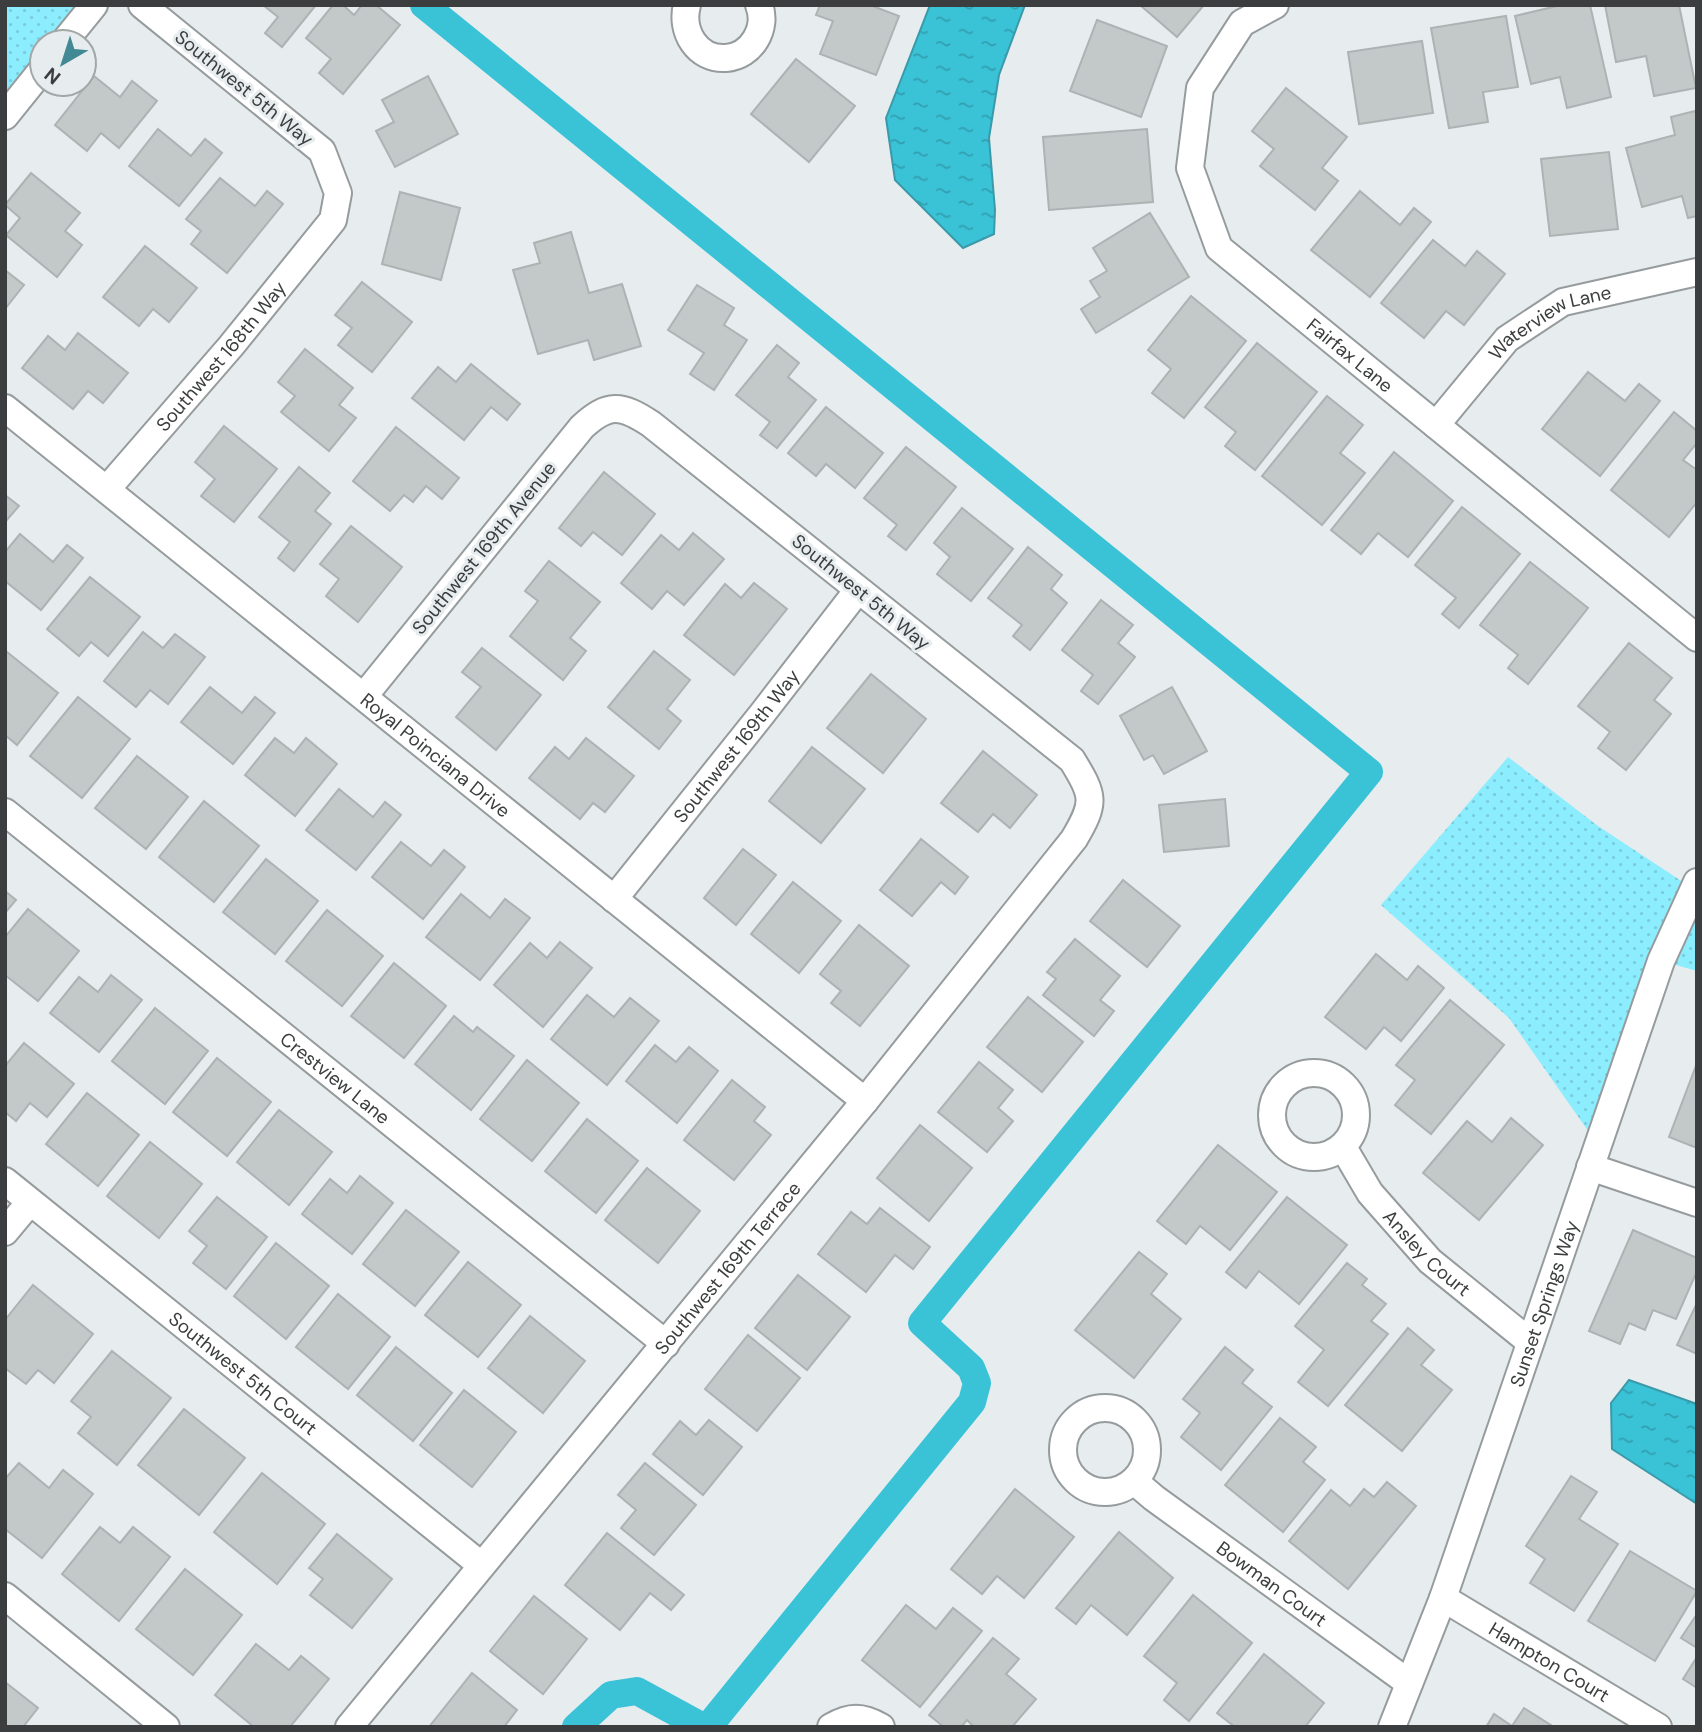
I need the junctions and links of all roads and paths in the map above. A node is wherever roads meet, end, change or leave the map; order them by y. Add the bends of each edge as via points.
1 (94, 5) edge
2 (142, 5) edge
3 (687, 5) edge
4 (759, 5) edge
5 (1275, 5) edge
6 (76, 28) edge
7 (28, 87) edge
8 (5, 116) edge
9 (333, 220) joint
10 (1697, 272) edge
11 (5, 408) edge
12 (611, 408) joint
13 (1436, 425) junction
14 (107, 489) junction
15 (858, 590) junction
16 (1697, 638) edge
17 (364, 696) junction
18 (1091, 799) joint
19 (5, 812) edge
20 (1697, 882) edge
21 (614, 899) junction
22 (865, 1101) junction
23 (1343, 1147) dead end
24 (1590, 1167) junction
25 (5, 1181) edge
26 (30, 1202) junction
27 (1697, 1203) edge
28 (5, 1232) edge
29 (1530, 1342) junction
30 (666, 1344) junction
31 (1134, 1481) dead end
32 (481, 1564) junction
33 (5, 1596) edge
34 (1443, 1598) junction
35 (1409, 1683) junction
36 (166, 1727) edge
37 (349, 1727) edge
38 (831, 1727) edge
39 (881, 1727) edge
40 (1392, 1727) edge
41 (1658, 1727) edge

1 - 6 street
2 - 9 street, Southwest 5th Way via 323,151 338,193
3 - 4 street via 684,19 692,42 701,51 726,58 740,55 758,36 762,23
5 - 13 street, Fairfax Lane via 1242,23 1200,88 1191,168 1219,248
7 - 8 street
9 - 14 street, Southwest 168th Way
10 - 13 street, Waterview Lane via 1563,302 1507,340
11 - 14 street, Royal Poinciana Drive
12 - 15 street, Southwest 5th Way via 634,412 651,424
12 - 17 street, Southwest 169th Avenue via 582,427
13 - 16 street, Fairfax Lane
14 - 17 street, Royal Poinciana Drive
15 - 18 street, Southwest 5th Way via 1072,760
15 - 21 street, Southwest 169th Way
17 - 21 street, Royal Poinciana Drive
18 - 22 street, Southwest 169th Terrace via 1074,839
19 - 30 street, Crestview Lane
20 - 24 street, Sunset Springs Way via 1661,961
21 - 22 street, Royal Poinciana Drive
22 - 30 street, Southwest 169th Terrace
23 - 29 street, Ansley Court via 1370,1193 1430,1261
24 - 27 street
24 - 29 street, Sunset Springs Way
25 - 26 street, Southwest 5th Court
26 - 28 street
26 - 32 street, Southwest 5th Court
29 - 34 street, Sunset Springs Way
30 - 32 street, Southwest 169th Terrace
31 - 35 street, Bowman Court
32 - 37 street, Southwest 169th Terrace
33 - 36 street
34 - 35 street, Sunset Springs Way
34 - 41 street, Hampton Court
35 - 40 street, Sunset Springs Way
38 - 39 street via 856,1718

